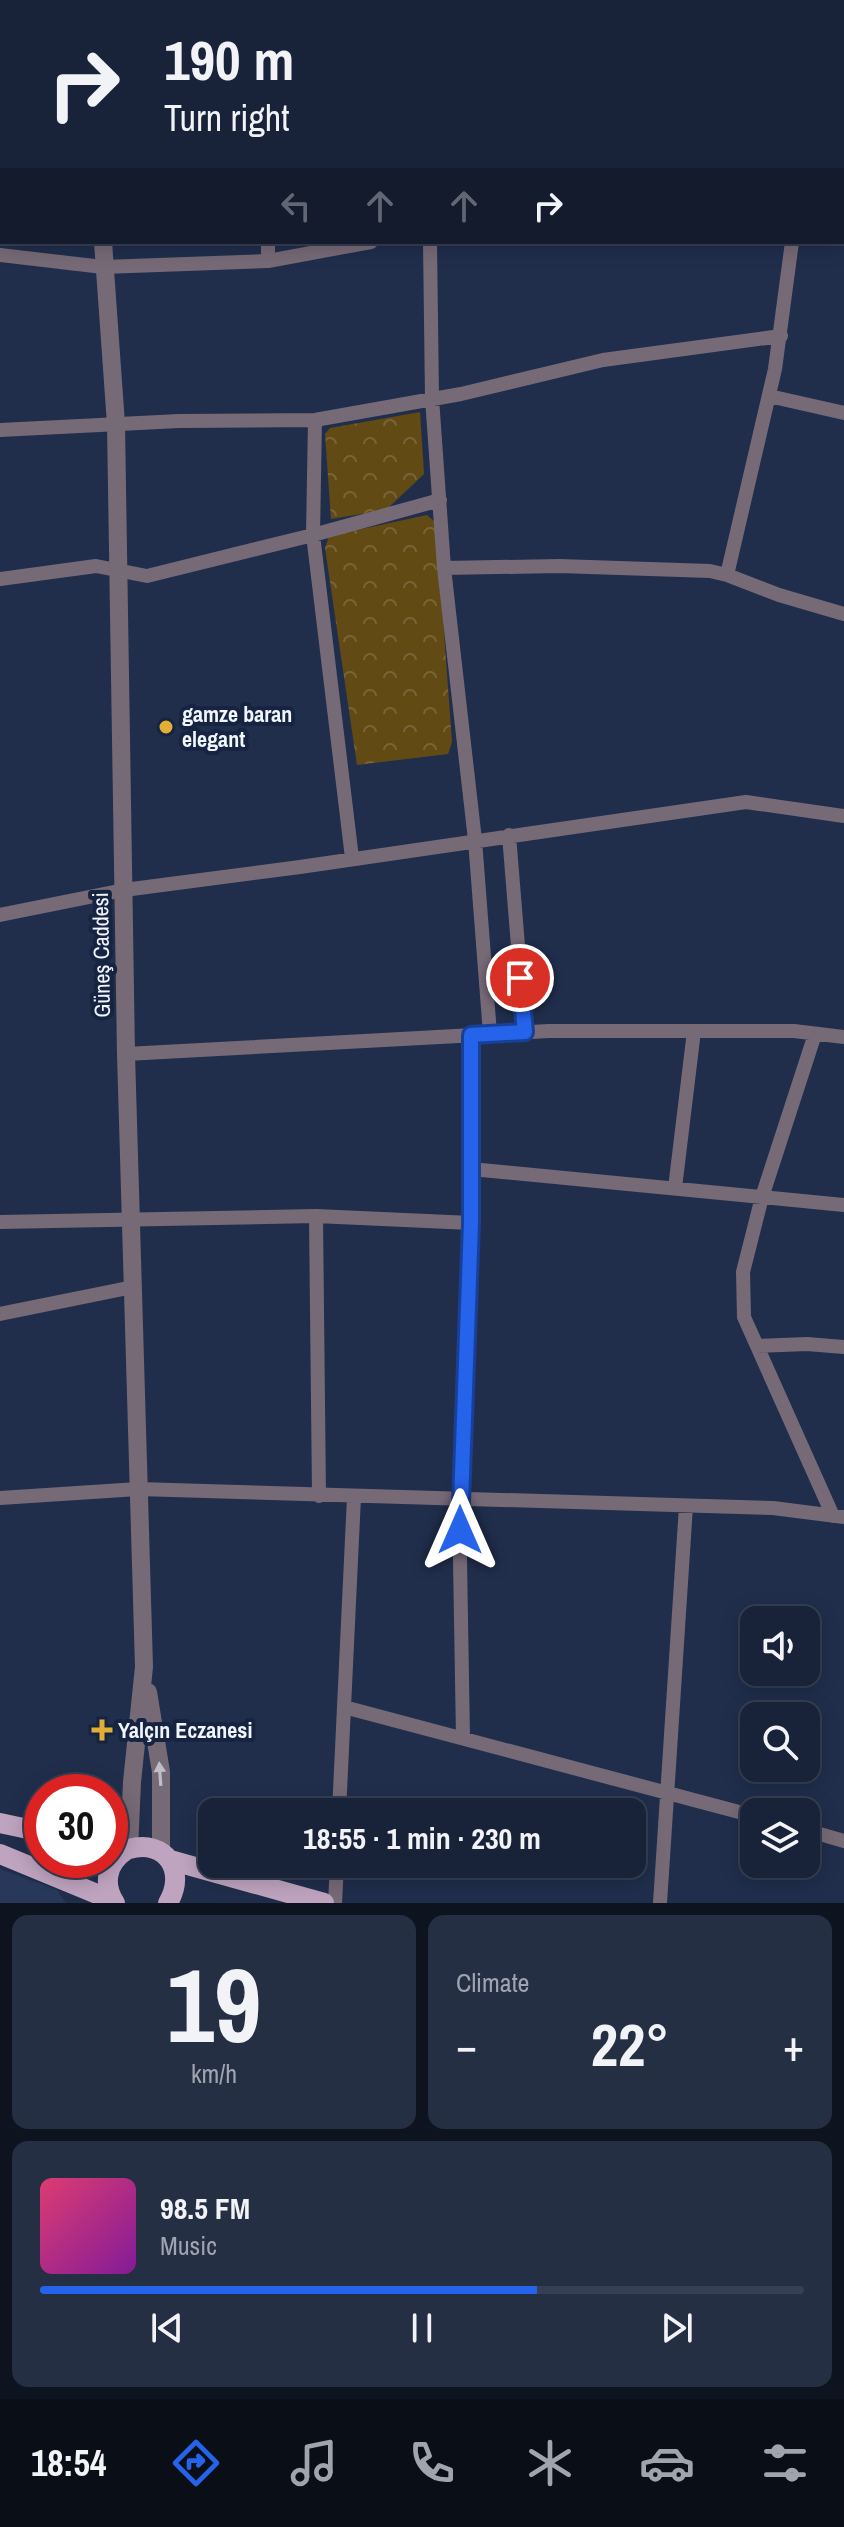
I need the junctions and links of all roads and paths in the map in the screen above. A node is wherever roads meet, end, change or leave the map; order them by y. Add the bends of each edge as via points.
1 (103, 244) edge
2 (268, 244) edge
3 (360, 244) edge
4 (430, 244) edge
5 (792, 244) edge
6 (0, 255) edge
7 (268, 261) junction
8 (103, 267) junction
9 (781, 336) junction
10 (769, 396) junction
11 (432, 398) junction
12 (844, 413) edge
13 (315, 420) junction
14 (116, 424) junction
15 (0, 430) edge
16 (440, 500) junction
17 (313, 535) junction
18 (444, 568) junction
19 (119, 571) junction
20 (727, 575) junction
21 (0, 579) edge
22 (844, 614) edge
23 (844, 816) edge
24 (509, 835) junction
25 (475, 840) junction
26 (352, 858) junction
27 (124, 890) junction
28 (0, 915) edge
29 (694, 1031) junction
30 (525, 1032) junction
31 (490, 1034) junction
32 (815, 1034) junction
33 (471, 1035) junction
34 (844, 1037) edge
35 (126, 1054) junction
36 (471, 1169) junction
37 (675, 1188) junction
38 (762, 1197) junction
39 (844, 1205) edge
40 (316, 1216) junction
41 (131, 1218) junction
42 (0, 1222) edge
43 (471, 1223) junction
44 (133, 1287) junction
45 (0, 1314) edge
46 (757, 1346) junction
47 (844, 1347) edge
48 (138, 1489) junction
49 (319, 1496) junction
50 (354, 1497) junction
51 (0, 1498) edge
52 (459, 1500) junction
53 (686, 1506) junction
54 (838, 1516) edge
55 (144, 1667) junction
56 (344, 1707) junction
57 (463, 1738) junction
58 (669, 1792) junction
59 (340, 1798) edge
60 (128, 1806) edge
61 (740, 1812) edge
62 (0, 1823) edge
63 (24, 1828) edge
64 (820, 1834) edge
65 (844, 1841) edge
66 (128, 1848) edge
67 (0, 1854) edge
68 (166, 1856) junction
69 (108, 1878) edge
70 (336, 1878) edge
71 (115, 1902) edge
72 (168, 1903) edge
73 (324, 1903) edge
74 (335, 1903) edge
75 (660, 1903) edge

1 - 8 street, Güneş Caddesi
2 - 7 street
3 - 7 street
4 - 11 street
5 - 9 street
6 - 8 street
7 - 8 street
8 - 14 street, Güneş Caddesi
9 - 10 street
9 - 11 street via 603,360
10 - 12 street
10 - 20 street
11 - 13 street
11 - 16 street
13 - 14 street
13 - 17 street
14 - 15 street
14 - 19 street, Güneş Caddesi
16 - 17 street
16 - 18 street
17 - 19 street via 147,576
17 - 26 street
18 - 20 street via 559,566
18 - 25 street
19 - 21 street via 96,566
19 - 27 street, Güneş Caddesi
20 - 22 street
23 - 24 street via 746,802
24 - 25 street
24 - 30 street
25 - 26 street
25 - 31 street
26 - 27 street
27 - 28 street
27 - 35 street, Güneş Caddesi
29 - 30 street
29 - 32 street
29 - 37 street
30 - 31 street
31 - 33 street
32 - 34 street
32 - 38 street
33 - 35 street
33 - 36 street
35 - 41 street, Güneş Caddesi
36 - 37 street
36 - 43 street
37 - 38 street
38 - 39 street
38 - 46 street via 743,1272 744,1317
40 - 41 street
40 - 43 street
40 - 49 street
41 - 42 street
41 - 44 street, Güneş Caddesi
43 - 52 street
44 - 45 street
44 - 48 street, Güneş Caddesi
46 - 47 street
46 - 54 street
48 - 49 street
48 - 51 street
48 - 55 street, Güneş Caddesi
49 - 50 street
50 - 52 street
50 - 56 street
52 - 53 street
52 - 57 street
53 - 54 street
53 - 58 street
55 - 60 street
68 -> 55 street via 161,1772
56 - 57 street
56 - 59 street
57 - 58 street
58 - 61 street
58 - 75 street
62 - 63 main road
64 - 65 street
66 - 68 main road via 145,1846
67 - 71 main road
68 - 72 main road via 177,1882
68 - 73 main road
69 - 71 main road
70 - 74 street

